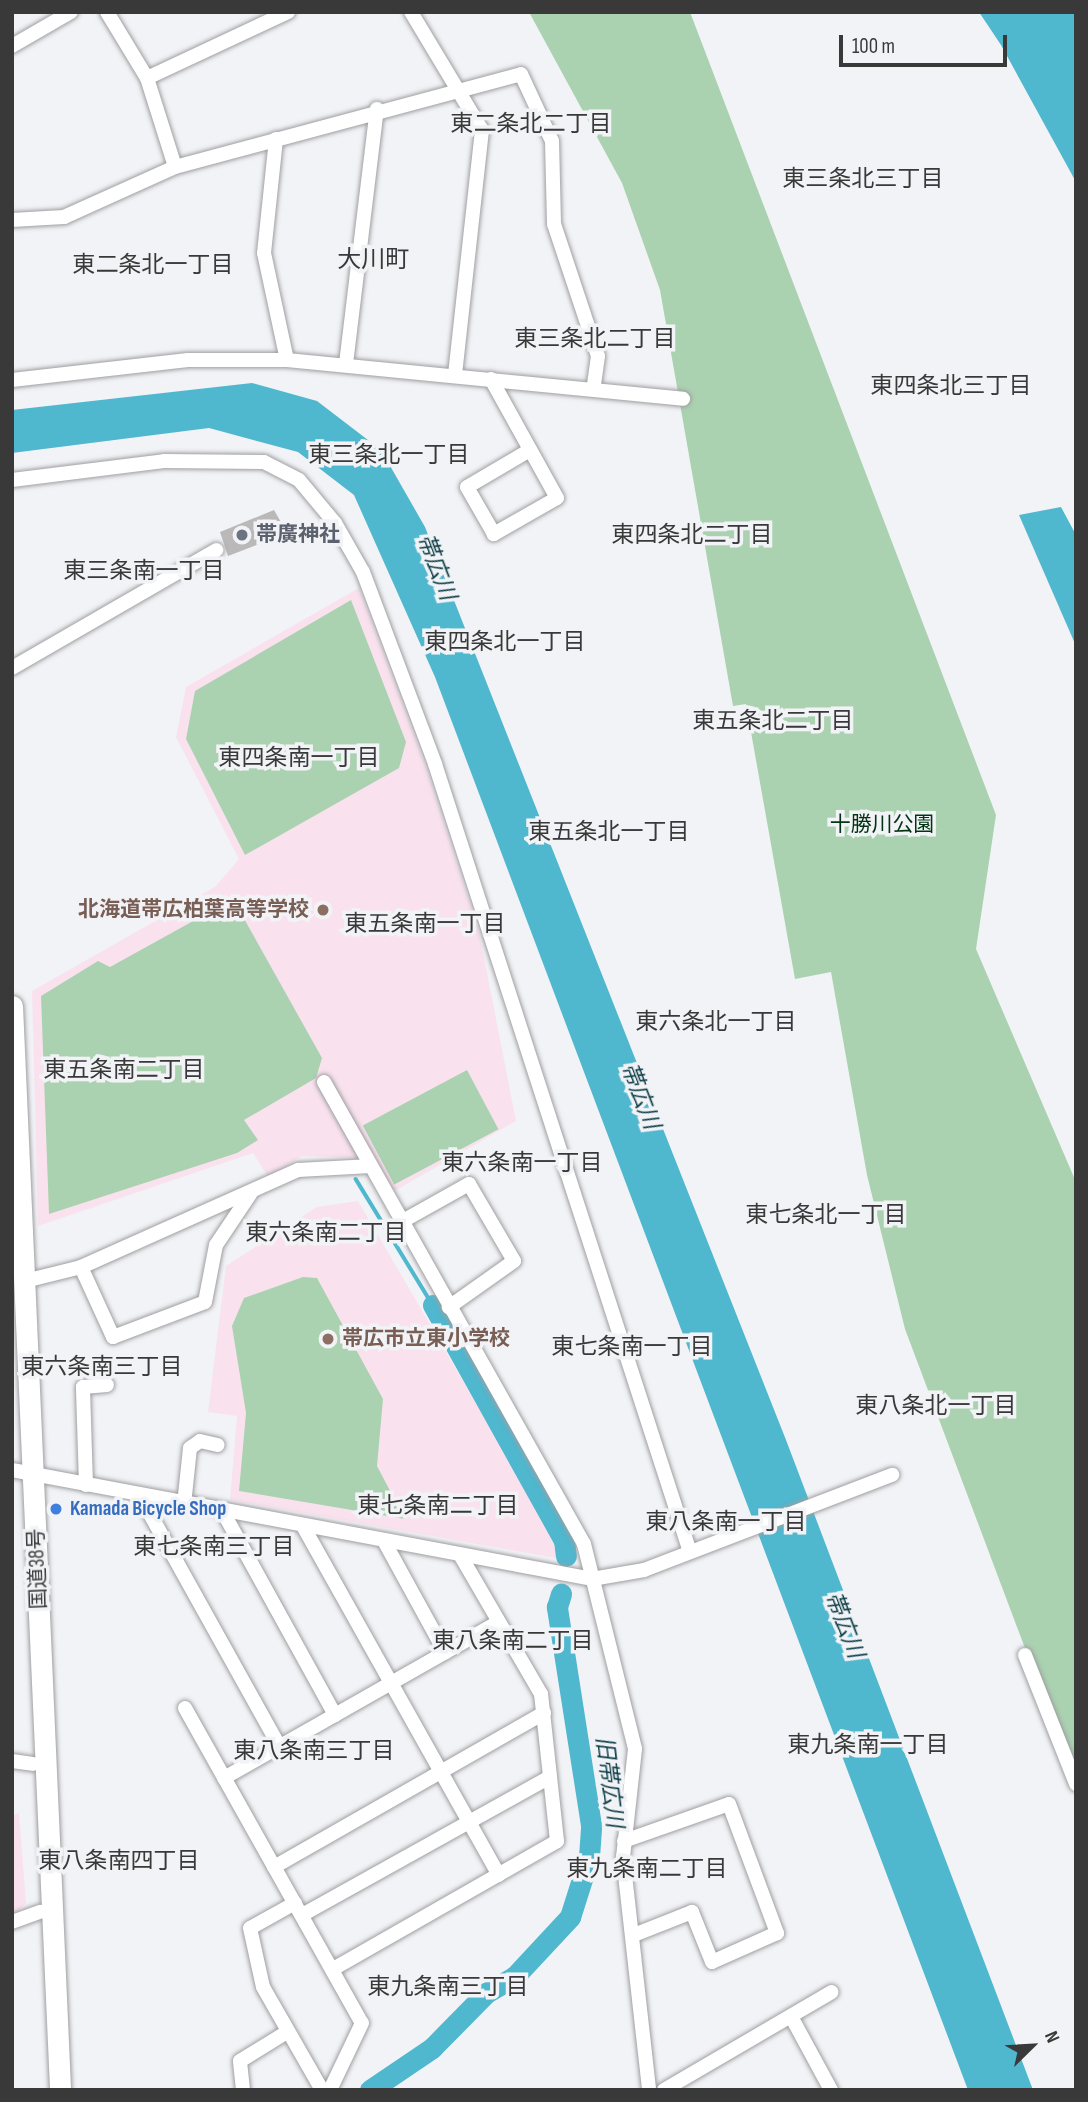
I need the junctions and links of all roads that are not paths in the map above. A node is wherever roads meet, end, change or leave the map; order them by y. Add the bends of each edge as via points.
1 (71, 12) edge
2 (107, 12) edge
3 (288, 12) edge
4 (411, 12) edge
5 (12, 46) edge
6 (148, 78) junction
7 (456, 87) junction
8 (377, 109) junction
9 (276, 139) junction
10 (175, 166) junction
11 (12, 220) edge
12 (287, 360) junction
13 (346, 364) junction
14 (455, 376) junction
15 (491, 379) junction
16 (12, 380) edge
17 (594, 386) junction
18 (683, 399) dead end
19 (530, 450) junction
20 (12, 480) edge
21 (216, 550) dead end
22 (12, 668) edge
23 (12, 1006) edge
24 (324, 1082) dead end
25 (371, 1166) junction
26 (250, 1193) junction
27 (401, 1222) junction
28 (81, 1267) junction
29 (19, 1288) edge
30 (449, 1307) junction
31 (107, 1385) dead end
32 (218, 1446) dead end
33 (22, 1472) edge
34 (892, 1475) dead end
35 (86, 1485) junction
36 (140, 1496) junction
37 (184, 1505) junction
38 (223, 1512) junction
39 (303, 1526) junction
40 (384, 1541) junction
41 (693, 1551) junction
42 (460, 1555) junction
43 (592, 1579) junction
44 (497, 1623) junction
45 (445, 1652) junction
46 (1025, 1655) dead end
47 (390, 1684) junction
48 (185, 1708) dead end
49 (544, 1713) junction
50 (335, 1715) junction
51 (279, 1746) junction
52 (23, 1762) edge
53 (440, 1772) junction
54 (551, 1777) junction
55 (224, 1778) junction
56 (1076, 1784) edge
57 (468, 1822) junction
58 (624, 1841) junction
59 (274, 1867) junction
60 (499, 1875) junction
61 (299, 1909) junction
62 (40, 1912) junction
63 (12, 1922) edge
64 (634, 1934) junction
65 (333, 1969) junction
66 (832, 1992) dead end
67 (793, 2020) junction
68 (287, 2032) junction
69 (49, 2090) edge
70 (60, 2090) edge
71 (243, 2090) edge
72 (322, 2090) edge
73 (330, 2090) edge
74 (649, 2090) edge
75 (664, 2090) edge
76 (831, 2090) edge

1 - 5 street
2 - 6 street
3 - 6 street
4 - 7 street
6 - 10 street
7 - 8 street
7 - 14 street via 482,130
7 - 17 street via 521,74 552,141 554,224 598,355
8 - 9 street
8 - 13 street
9 - 10 street
9 - 12 street via 264,253
10 - 11 street via 64,217
12 - 13 street
12 - 16 street via 188,360
13 - 14 street
14 - 15 street
15 - 17 street
15 - 19 street
17 - 18 street via 610,394
19 - 19 street via 467,487 494,534 557,498
20 - 41 street via 164,461 264,462 299,480 335,523 363,572 431,752
21 - 22 street
23 - 29 highway, 国道38号
24 - 25 street
25 - 26 street via 310,1167
25 - 27 street
26 - 28 street
26 - 28 street via 216,1245 205,1302 113,1337
27 - 30 street
27 - 30 street via 469,1184 514,1261
28 - 29 street
29 - 33 highway, 国道38号
30 - 43 street via 584,1544
31 - 35 street via 83,1387
32 - 37 street via 200,1441 190,1448
33 - 35 street
33 - 52 highway, 国道38号
33 - 70 highway, 国道38号
34 - 41 street
35 - 36 street
36 - 37 street
36 - 51 street
37 - 38 street
38 - 39 street
38 - 50 street
39 - 40 street
39 - 47 street
40 - 42 street
40 - 45 street
41 - 43 street via 644,1570
42 - 43 street
42 - 44 street
43 - 58 street via 635,1749
44 - 45 street
44 - 49 street via 541,1694
45 - 47 street
46 - 56 street
47 - 50 street
47 - 53 street
48 - 55 street
49 - 53 street
49 - 54 street
50 - 51 street
51 - 55 street
52 - 62 highway, 国道38号
53 - 57 street
53 - 59 street
54 - 57 street
54 - 60 street via 557,1841
55 - 59 street
57 - 60 street
57 - 61 street
58 - 64 street
58 - 64 street via 729,1804 778,1933 712,1962 692,1912
59 - 61 street
60 - 65 street
61 - 65 street
61 - 68 street via 250,1928 262,1987
62 - 63 street
62 - 69 highway, 国道38号
64 - 74 street
65 - 73 street via 362,2023
66 - 67 street
67 - 75 street
67 - 76 street
68 - 71 street via 240,2061
68 - 72 street

